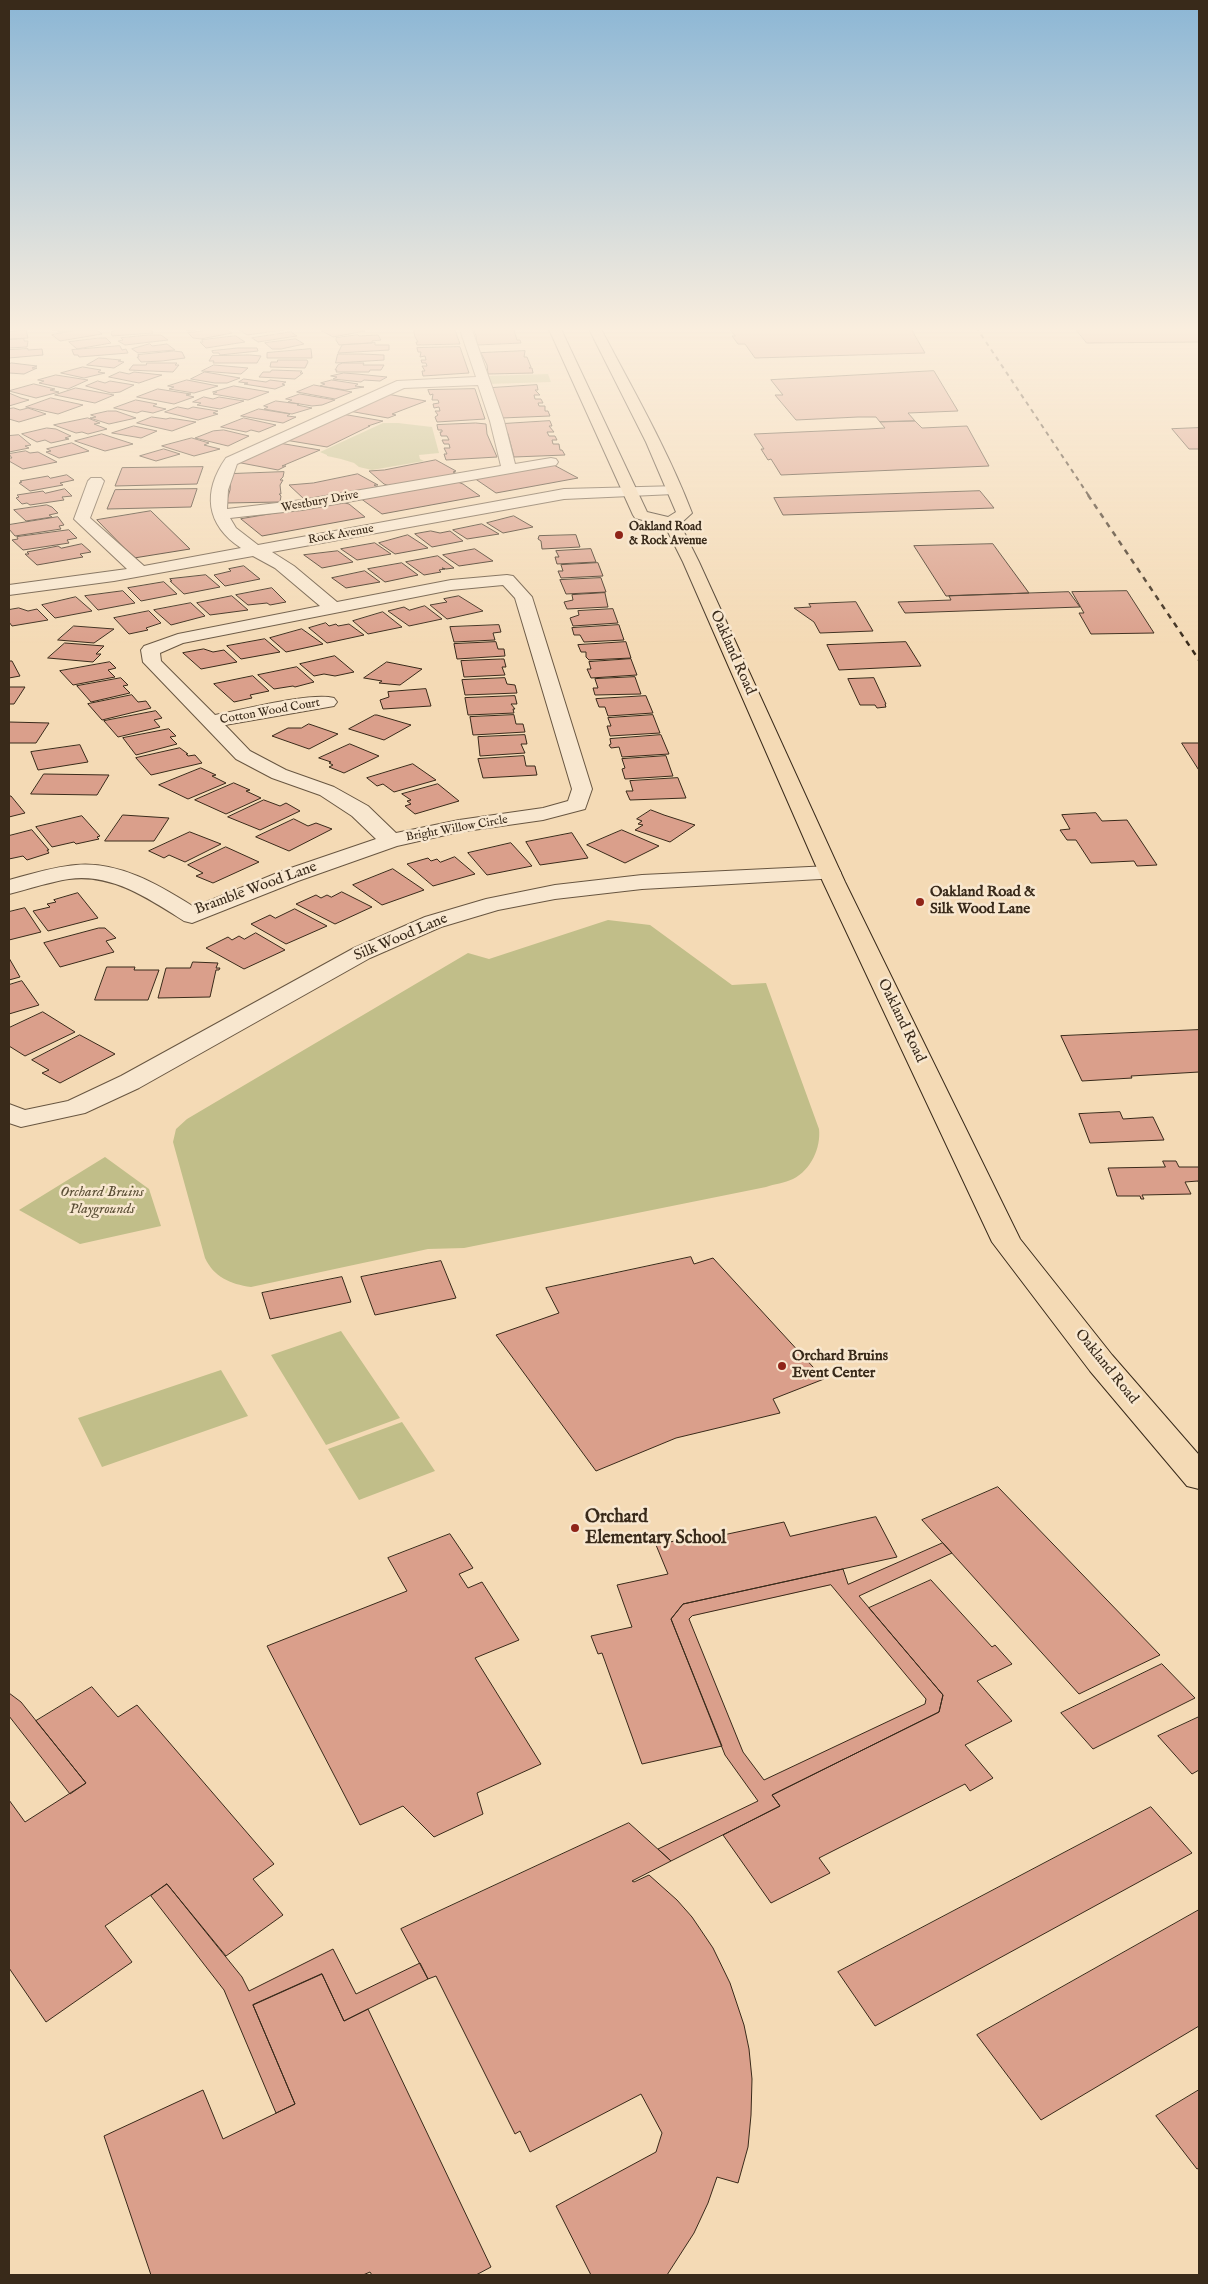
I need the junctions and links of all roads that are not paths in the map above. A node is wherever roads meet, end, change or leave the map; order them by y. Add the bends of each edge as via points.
1 (292, 434) edge
2 (499, 434) edge
3 (604, 434) edge
4 (649, 434) edge
5 (551, 462) dead end
6 (509, 469) junction
7 (96, 481) dead end
8 (674, 489) junction
9 (631, 491) junction
10 (218, 515) junction
11 (671, 523) junction
12 (255, 550) junction
13 (140, 571) junction
14 (9, 590) edge
15 (333, 608) junction
16 (327, 702) dead end
17 (212, 722) junction
18 (391, 841) junction
19 (830, 873) junction
20 (9, 887) edge
21 (9, 1112) edge
22 (1199, 1477) edge

1 - 10 street via 231,461 221,482
2 - 6 street
3 - 9 main road
4 - 8 main road
5 - 6 street, Westbury Drive
6 - 10 street, Westbury Drive via 302,505
7 - 13 street via 82,519
8 - 9 street, Rock Avenue
8 - 11 main road via 684,513
9 - 11 main road via 641,515
9 - 12 street, Rock Avenue via 564,494
10 - 12 street via 229,532
11 - 19 main road, Oakland Road
12 - 13 street, Rock Avenue
12 - 15 street via 273,559
13 - 14 street, Rock Avenue
15 - 17 street, Bright Willow Circle via 178,639 150,650 152,662
15 - 18 street, Bright Willow Circle via 451,585 507,580 523,597 582,789 578,805
16 - 17 street, Cotton Wood Court via 287,706
17 - 18 street, Bright Willow Circle via 243,755 279,774 327,791 360,811
18 - 20 street, Bramble Wood Lane via 290,876 192,916 158,894 114,875 86,871
19 - 21 street, Silk Wood Lane via 642,882 555,892 494,904 433,922 362,953 130,1082 76,1107 21,1119
19 - 22 main road, Oakland Road via 1007,1242 1101,1363

